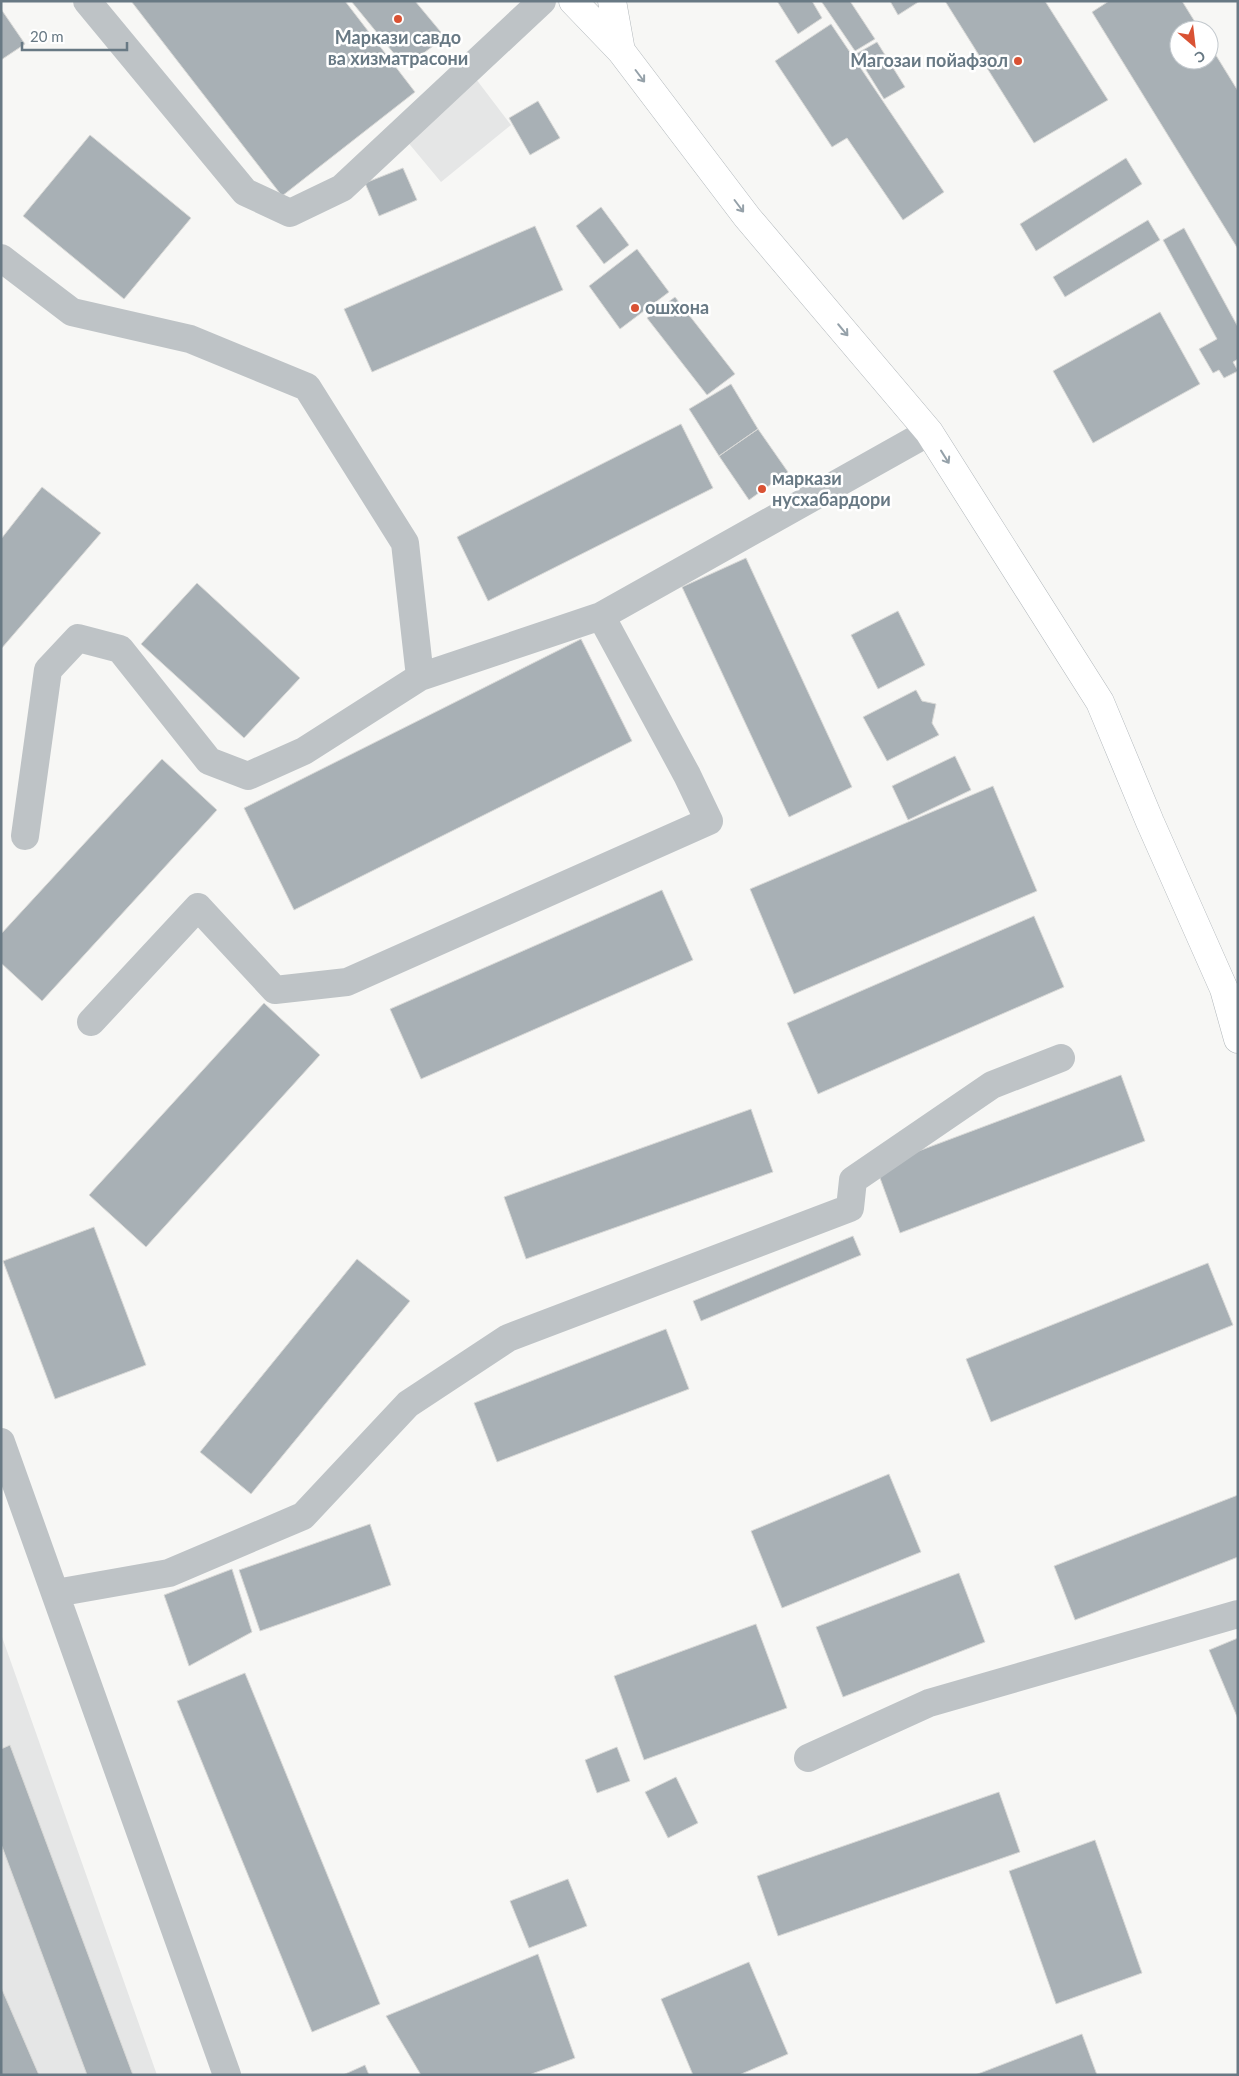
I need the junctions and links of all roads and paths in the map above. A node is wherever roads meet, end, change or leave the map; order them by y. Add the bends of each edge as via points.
1 (88, 1) edge
2 (542, 1) edge
3 (573, 1) edge
4 (612, 1) edge
5 (621, 51) junction
6 (1, 258) edge
7 (929, 432) junction
8 (601, 616) junction
9 (420, 677) junction
10 (25, 836) dead end
11 (1231, 986) edge
12 (91, 1022) dead end
13 (1238, 1039) edge
14 (1061, 1058) dead end
15 (1, 1442) edge
16 (56, 1593) junction
17 (1238, 1614) edge
18 (808, 1758) dead end
19 (228, 2075) edge

1 - 2 street via 245,192 290,213 342,188
3 - 5 main road
4 - 5 main road
5 -> 7 main road via 747,217
6 - 9 street via 72,312 190,339 307,387 405,543
7 - 8 street
7 -> 11 main road via 1100,702 1150,822
8 - 9 street
8 - 12 street via 709,821 347,982 275,990 198,907
9 - 10 street via 304,751 248,776 209,761 120,649 78,638 48,670
11 - 13 main road
14 - 16 street via 992,1085 854,1180 850,1208 508,1338 408,1404 303,1516 169,1573
15 - 16 street
16 - 19 street
17 - 18 street via 929,1703

